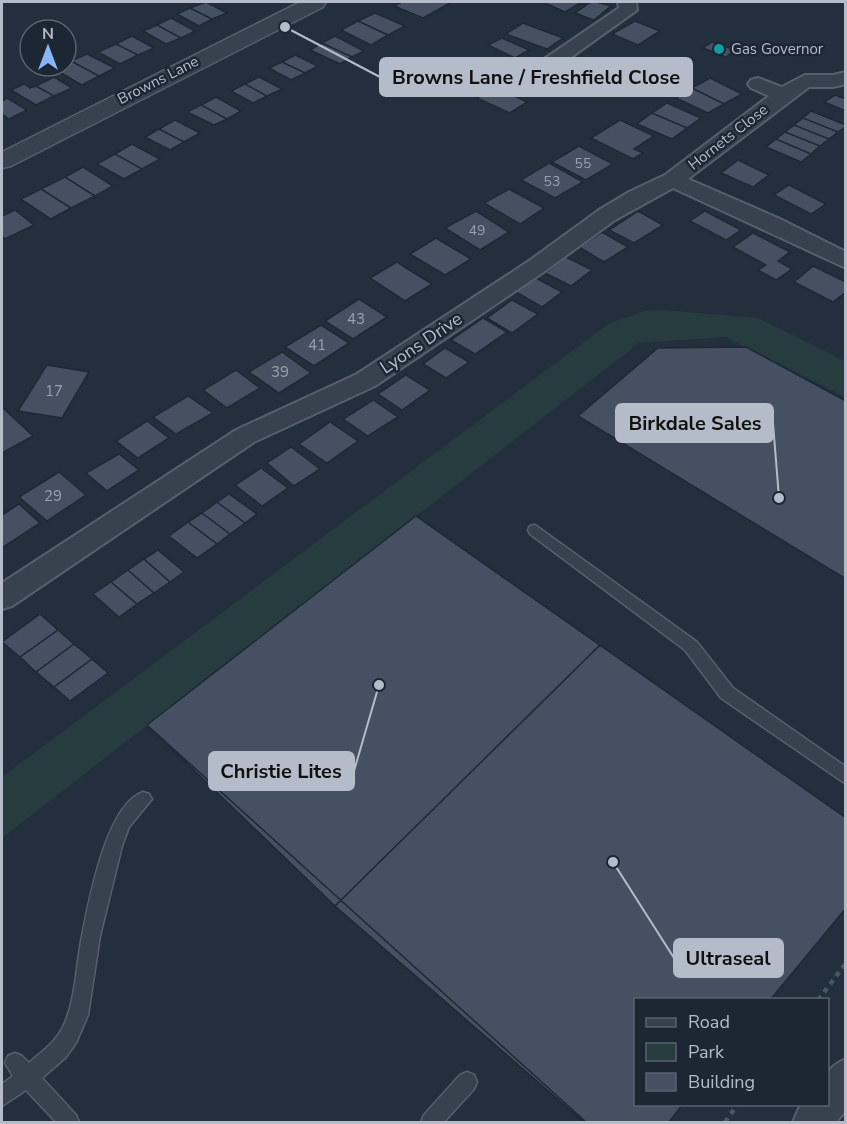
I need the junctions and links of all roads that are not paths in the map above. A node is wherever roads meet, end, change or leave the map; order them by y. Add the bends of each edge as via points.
1 (315, 2) edge
2 (627, 2) edge
3 (535, 74) dead end
4 (846, 78) edge
5 (758, 84) dead end
6 (783, 95) junction
7 (2, 161) edge
8 (673, 180) junction
9 (846, 261) edge
10 (535, 530) dead end
11 (2, 598) edge
12 (846, 777) edge
13 (143, 800) dead end
14 (22, 1070) junction
15 (846, 1078) edge
16 (467, 1082) dead end
17 (2, 1096) edge
18 (829, 1100) edge
19 (825, 1106) edge
20 (69, 1122) edge
21 (431, 1122) edge
22 (812, 1122) edge

1 - 7 street, Browns Lane
2 - 3 street via 628,10
4 - 6 street, Hornets Close via 805,81
5 - 6 street, Hornets Close
6 - 8 street, Hornets Close
8 - 9 street
8 - 11 street, Lyons Drive via 607,215 366,380 245,436
10 - 12 lane via 691,646 727,693
13 - 14 lane via 122,823 113,846 91,936 78,1015 69,1036 59,1050
14 - 17 lane
14 - 20 lane
15 - 18 street
16 - 21 lane
19 - 22 street

